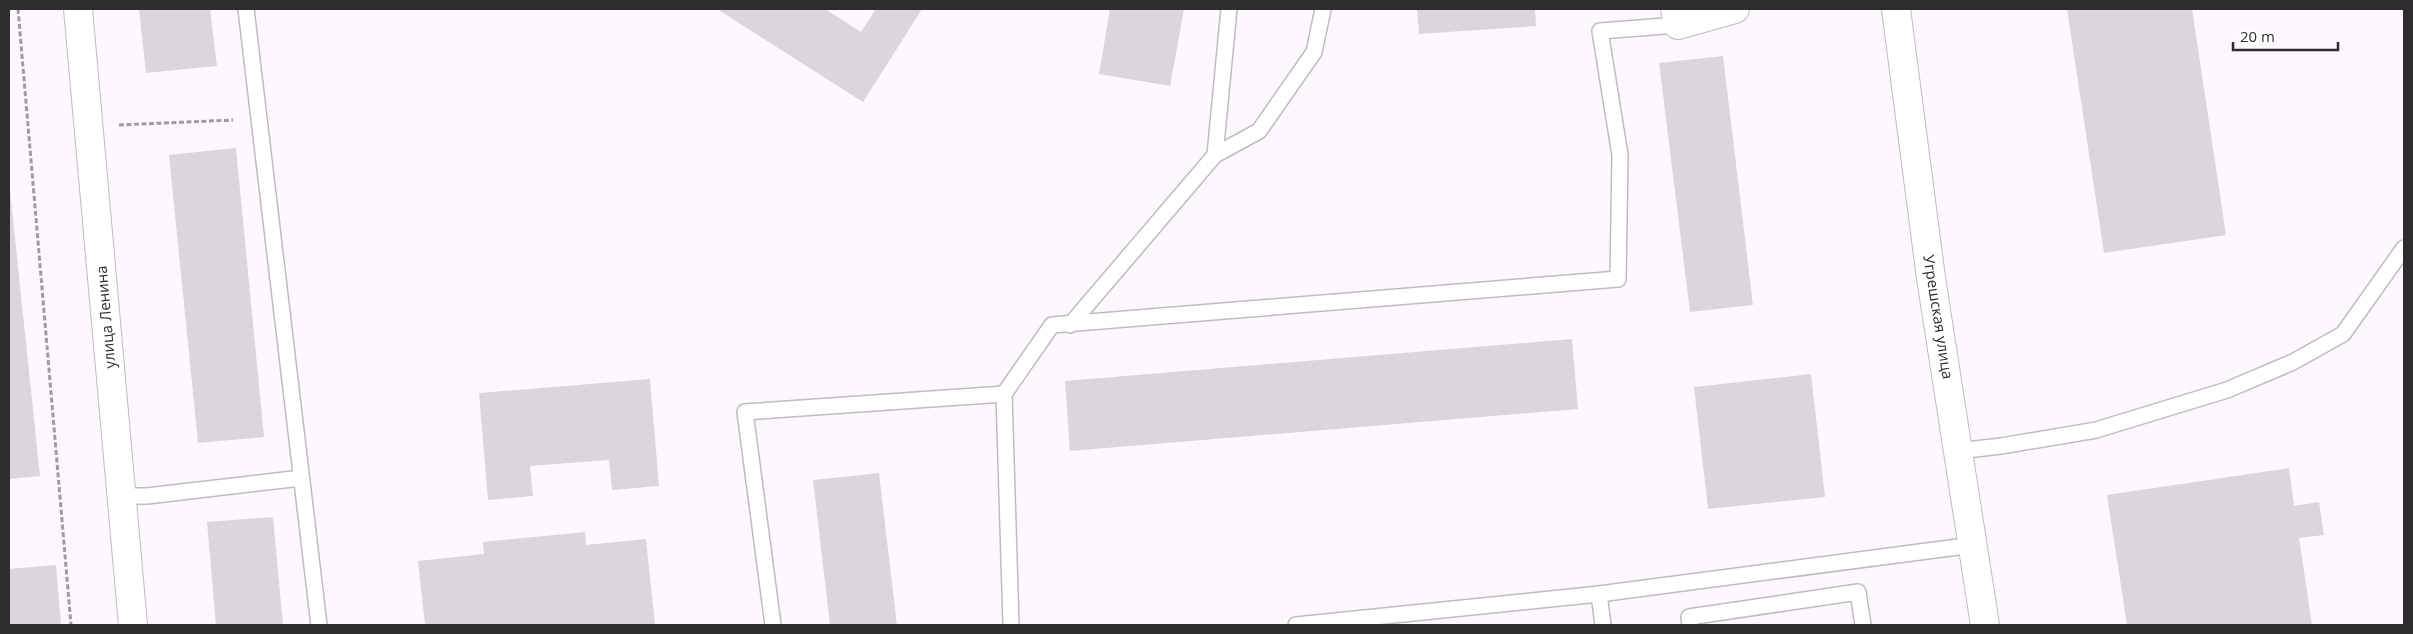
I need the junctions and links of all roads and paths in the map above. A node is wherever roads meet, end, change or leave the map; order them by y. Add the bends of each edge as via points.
1 (18, 9) edge
2 (78, 9) edge
3 (246, 9) edge
4 (1229, 9) edge
5 (1323, 9) edge
6 (1735, 9) edge
7 (1896, 9) edge
8 (1676, 17) edge
9 (259, 119) junction
10 (89, 128) junction
11 (1215, 154) junction
12 (2404, 248) edge
13 (1070, 325) junction
14 (1004, 394) junction
15 (1958, 451) junction
16 (301, 478) junction
17 (122, 496) junction
18 (1973, 545) junction
19 (1599, 594) junction
20 (71, 625) edge
21 (133, 625) edge
22 (319, 625) edge
23 (773, 625) edge
24 (1011, 625) edge
25 (1296, 625) edge
26 (1603, 625) edge
27 (1690, 625) edge
28 (1863, 625) edge
29 (1985, 625) edge

1 - 20 path
2 - 10 street, улица Ленина
3 - 9 lane
4 - 11 lane
5 - 11 lane via 1314,52 1259,131
6 - 8 street
7 - 15 street, Угрешская улица via 1931,278
8 - 13 lane via 1600,31 1620,155 1618,279
9 - 10 path
9 - 16 lane
10 - 17 street, улица Ленина
11 - 13 lane
12 - 15 lane via 2343,334 2293,362 2227,390 2096,430
13 - 14 lane via 1052,325
14 - 23 lane via 745,412
14 - 24 lane
15 - 18 street, Угрешская улица
16 - 17 lane via 147,496
16 - 22 lane
17 - 21 street, улица Ленина
18 - 19 lane
18 - 29 street, Угрешская улица
19 - 25 lane
19 - 26 lane
27 - 28 lane via 1689,618 1858,592

